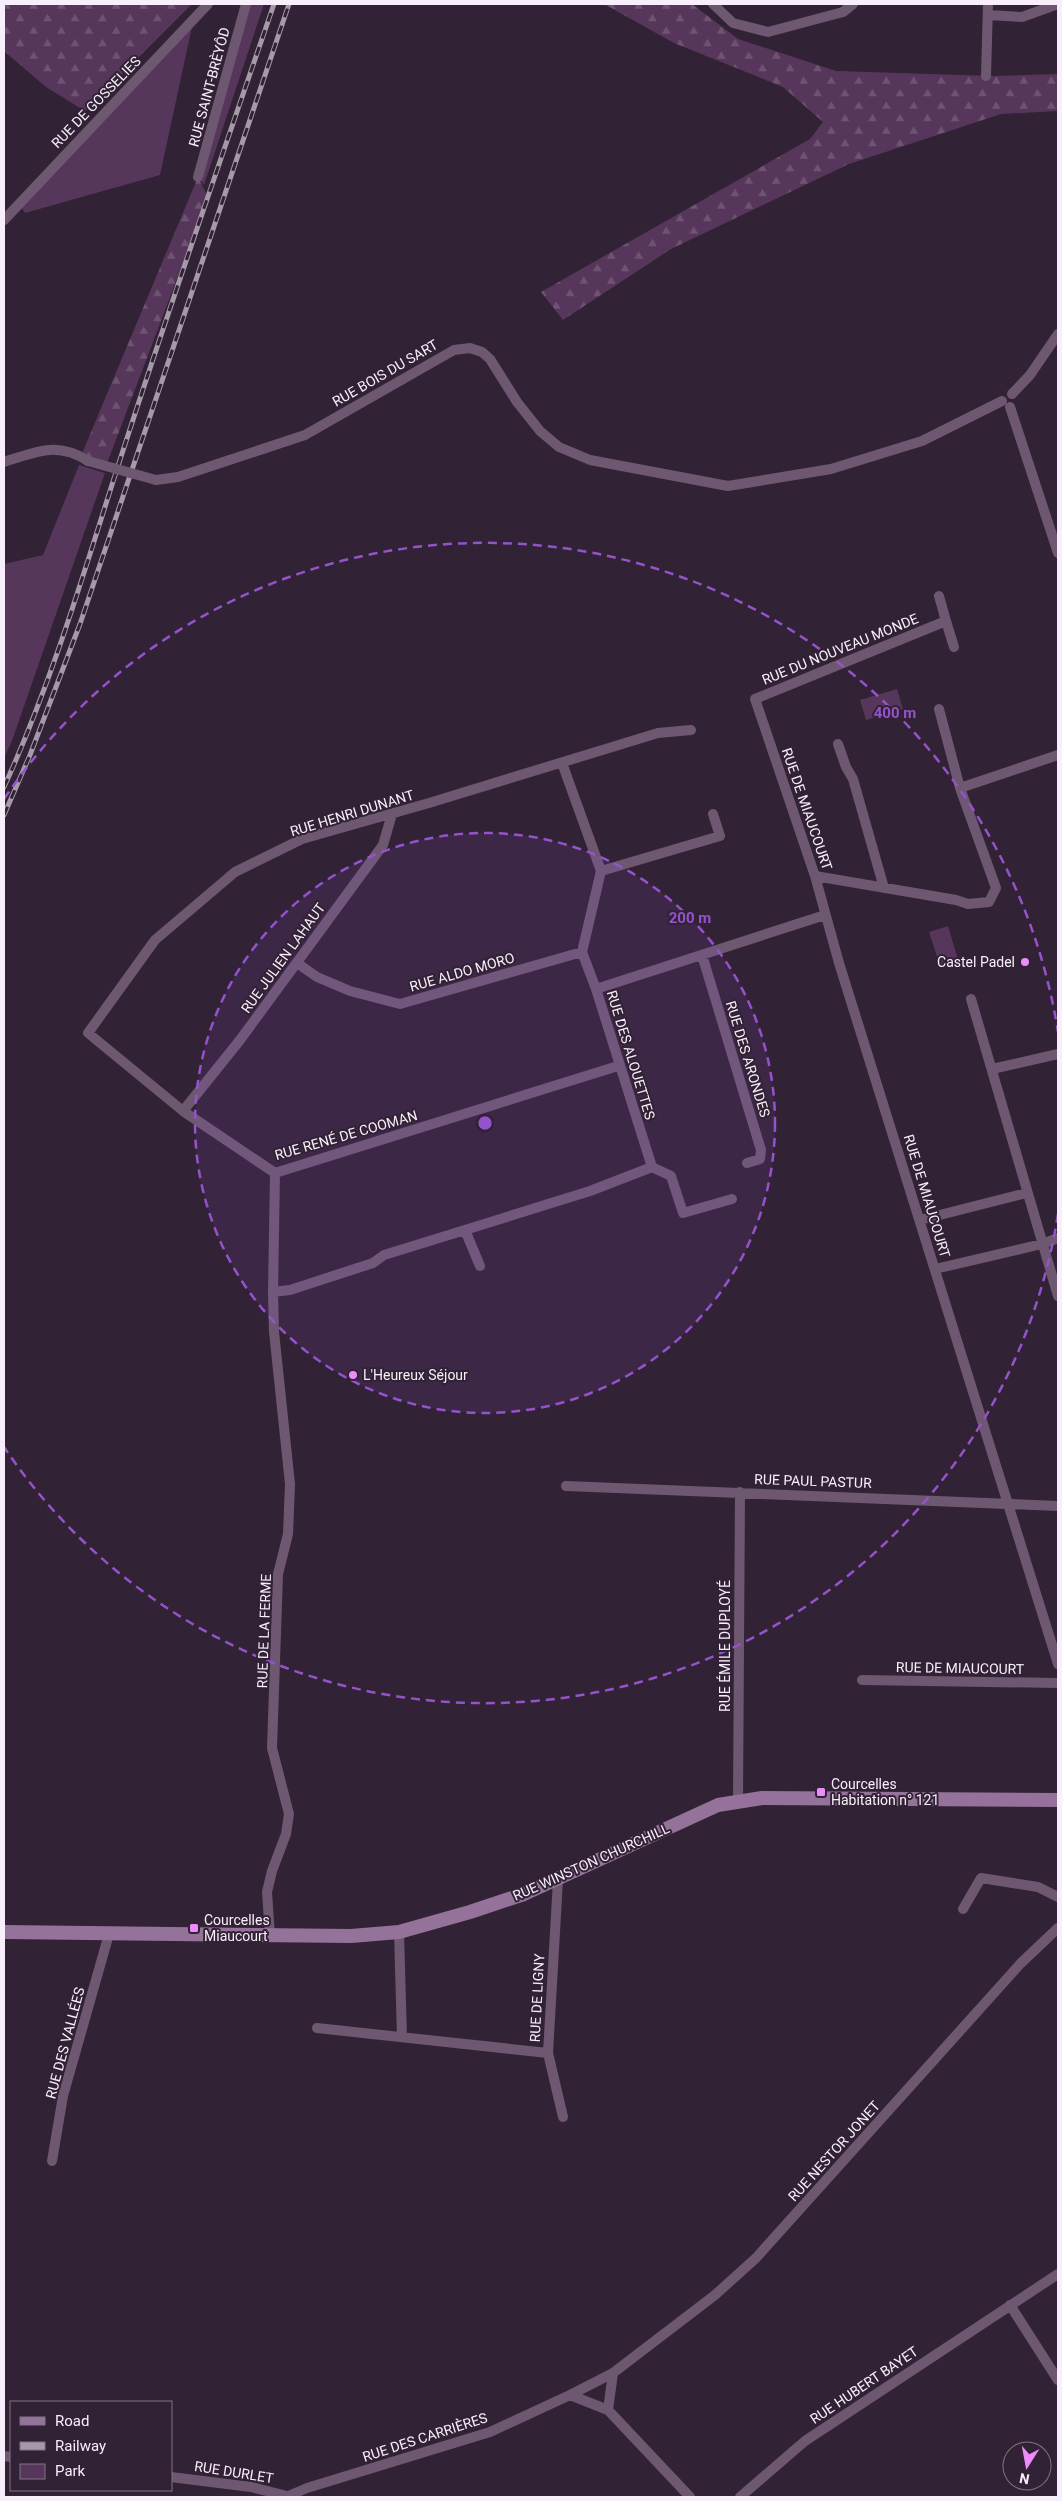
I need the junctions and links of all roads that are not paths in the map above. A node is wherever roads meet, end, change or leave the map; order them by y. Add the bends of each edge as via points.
1 (208, 4) edge
2 (246, 4) edge
3 (713, 4) edge
4 (853, 4) edge
5 (1058, 4) edge
6 (988, 9) edge
7 (986, 76) dead end
8 (198, 177) dead end
9 (4, 220) edge
10 (1058, 334) edge
11 (1006, 404) junction
12 (4, 462) edge
13 (1058, 553) edge
14 (939, 596) dead end
15 (946, 621) junction
16 (954, 647) dead end
17 (939, 709) dead end
18 (691, 730) dead end
19 (768, 738) joint
20 (838, 744) dead end
21 (1058, 755) edge
22 (562, 763) junction
23 (960, 788) junction
24 (392, 814) junction
25 (713, 814) dead end
26 (601, 871) junction
27 (815, 876) junction
28 (884, 888) junction
29 (825, 915) junction
30 (582, 952) junction
31 (702, 955) junction
32 (297, 963) junction
33 (596, 989) junction
34 (971, 999) dead end
35 (88, 1033) joint
36 (1058, 1056) edge
37 (618, 1066) junction
38 (992, 1069) junction
39 (183, 1111) junction
40 (746, 1163) dead end
41 (652, 1167) junction
42 (275, 1173) junction
43 (1026, 1193) junction
44 (732, 1199) dead end
45 (920, 1220) junction
46 (465, 1230) junction
47 (1058, 1238) edge
48 (1042, 1244) junction
49 (480, 1266) dead end
50 (935, 1269) junction
51 (273, 1292) junction
52 (1058, 1296) edge
53 (566, 1486) dead end
54 (740, 1492) junction
55 (1008, 1502) junction
56 (1058, 1506) edge
57 (1058, 1664) edge
58 (862, 1680) dead end
59 (1058, 1683) edge
60 (1058, 1800) edge
61 (738, 1801) junction
62 (558, 1880) junction
63 (1058, 1897) edge
64 (963, 1909) dead end
65 (1058, 1928) edge
66 (4, 1932) edge
67 (399, 1932) junction
68 (109, 1934) junction
69 (270, 1936) junction
70 (317, 2028) dead end
71 (402, 2036) junction
72 (548, 2053) junction
73 (562, 2117) dead end
74 (52, 2161) dead end
75 (1058, 2274) edge
76 (1010, 2305) junction
77 (613, 2373) junction
78 (1058, 2380) edge
79 (570, 2395) junction
80 (608, 2410) junction
81 (172, 2477) edge
82 (289, 2496) edge
83 (690, 2497) edge
84 (740, 2497) edge

1 - 9 street, RUE DE GOSSELIES
2 - 8 street, RUE SAINT-BRÈYÔD
3 - 4 street via 733,23 768,32 842,12
5 - 6 street via 1022,17
6 - 7 street
10 - 11 street via 1030,375 1012,394 1016,402
11 - 12 street, RUE BOIS DU SART, bridge via 922,441 840,466 728,486 590,460 559,447 540,431 517,402 490,359 470,348 454,350 305,435 178,477 156,480 48,448
11 - 13 street
14 - 15 street
15 - 16 street
15 - 19 street, RUE DU NOUVEAU MONDE via 755,699
17 - 23 street
18 - 22 street, RUE HENRI DUNANT via 658,734
19 - 27 street, RUE DE MIAUCOURT
20 - 28 street via 853,778
21 - 23 street
22 - 24 street, RUE HENRI DUNANT
22 - 26 street
23 - 28 street via 996,888 989,902 968,904
24 - 32 street, RUE JULIEN LAHAUT via 383,845
24 - 35 street, RUE HENRI DUNANT via 302,839 235,872 155,940
25 - 26 street via 720,836
26 - 30 street
27 - 28 street
27 - 29 street, RUE DE MIAUCOURT
29 - 31 street
29 - 45 street, RUE DE MIAUCOURT
30 - 32 street, RUE ALDO MORO via 400,1004 350,991 317,977
30 - 33 street, RUE DES ALOUETTES
31 - 33 street
31 - 40 street, RUE DES ARONDES via 761,1150 760,1159
32 - 39 street, RUE JULIEN LAHAUT
33 - 37 street, RUE DES ALOUETTES
34 - 38 street
35 - 39 street, RUE RENÉ DE COOMAN
36 - 38 street
37 - 41 street, RUE DES ALOUETTES
37 - 42 street, RUE RENÉ DE COOMAN
38 - 43 street
39 - 42 street, RUE RENÉ DE COOMAN
41 - 44 street via 671,1176 683,1213
41 - 46 street via 590,1191
42 - 51 street, RUE DE LA FERME
43 - 45 street
43 - 48 street
45 - 50 street, RUE DE MIAUCOURT
46 - 49 street
46 - 51 street via 384,1255 373,1263 290,1290
47 - 48 street
48 - 50 street
48 - 52 street
50 - 55 street, RUE DE MIAUCOURT
51 - 69 street, RUE DE LA FERME via 274,1332 290,1484 288,1534 278,1574 272,1748 289,1814 286,1834 267,1892
53 - 54 street, RUE PAUL PASTUR
54 - 55 street, RUE PAUL PASTUR
54 - 61 street, RUE ÉMILE DUPLOYÉ
55 - 56 street, RUE PAUL PASTUR
55 - 57 street, RUE DE MIAUCOURT
58 - 59 street, RUE DE MIAUCOURT
60 - 61 main road, RUE WINSTON CHURCHILL via 762,1798
61 - 62 main road, RUE WINSTON CHURCHILL via 718,1805
62 - 67 main road, RUE WINSTON CHURCHILL via 470,1912
62 - 72 street, RUE DE LIGNY
63 - 64 street via 1038,1887 981,1878
65 - 77 street, RUE NESTOR JONET via 1021,1963 756,2258 715,2295
66 - 68 main road, RUE WINSTON CHURCHILL
67 - 69 main road, RUE WINSTON CHURCHILL via 351,1936
67 - 71 street
68 - 69 main road, RUE WINSTON CHURCHILL
68 - 74 street, RUE DES VALLÉES via 63,2096
70 - 71 street
71 - 72 street
72 - 73 street, RUE DE LIGNY
75 - 76 street, RUE HUBERT BAYET
76 - 78 street
76 - 84 street, RUE HUBERT BAYET via 805,2441
77 - 79 street, RUE NESTOR JONET
77 - 80 street
79 - 80 street
79 - 82 street, RUE DES CARRIÈRES via 490,2432
80 - 83 street
81 - 82 street, RUE DURLET

